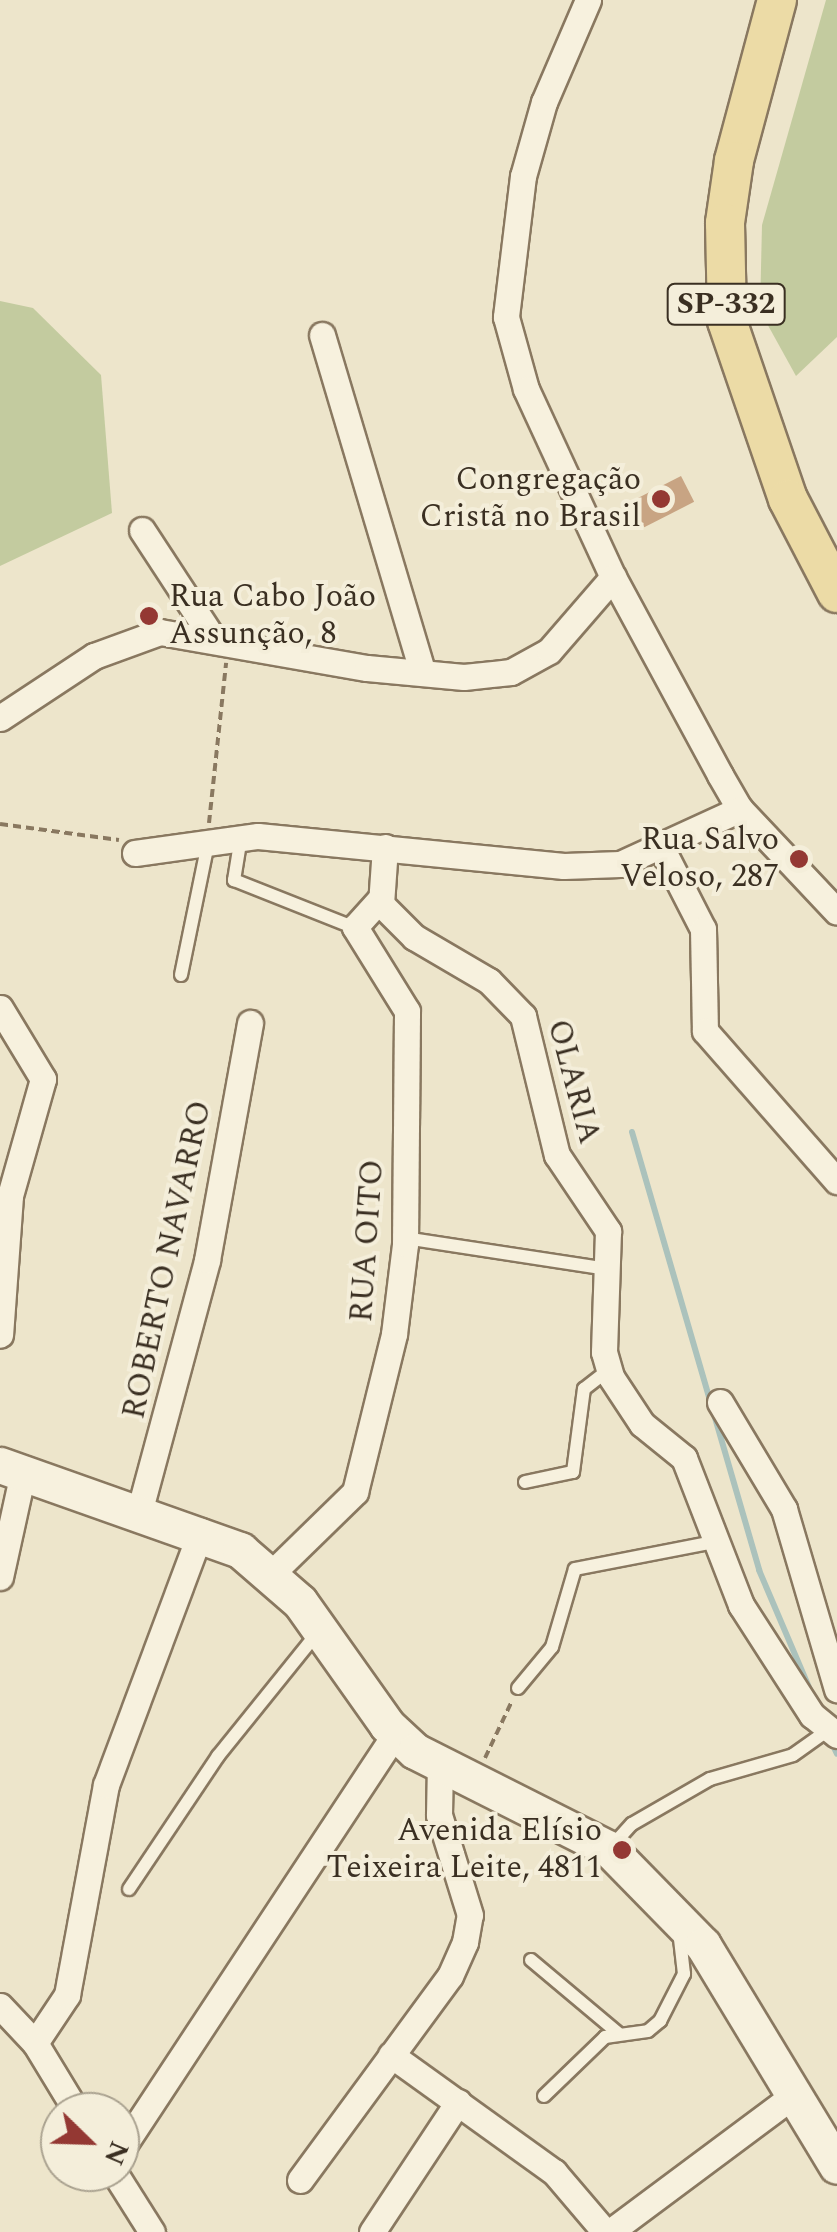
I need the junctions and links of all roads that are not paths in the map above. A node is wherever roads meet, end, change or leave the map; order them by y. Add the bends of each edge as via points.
1 (588, 0) edge
2 (778, 0) edge
3 (322, 335) dead end
4 (142, 530) dead end
5 (613, 577) junction
6 (837, 592) edge
7 (221, 642) junction
8 (422, 672) junction
9 (0, 718) edge
10 (740, 809) junction
11 (241, 838) junction
12 (208, 840) junction
13 (385, 846) junction
14 (662, 850) junction
15 (135, 853) road end
16 (379, 900) junction
17 (837, 912) edge
18 (355, 928) junction
19 (182, 975) dead end
20 (0, 1008) edge
21 (250, 1023) dead end
22 (837, 1181) edge
23 (405, 1238) junction
24 (607, 1269) junction
25 (0, 1334) edge
26 (608, 1370) junction
27 (720, 1402) dead end
28 (12, 1468) edge
29 (525, 1482) dead end
30 (140, 1509) junction
31 (201, 1531) junction
32 (714, 1542) junction
33 (274, 1572) junction
34 (0, 1577) edge
35 (321, 1629) junction
36 (518, 1688) road end
37 (837, 1690) edge
38 (832, 1733) edge
39 (395, 1734) junction
40 (440, 1765) junction
41 (609, 1848) junction
42 (129, 1889) dead end
43 (680, 1913) junction
44 (531, 1960) dead end
45 (0, 2006) edge
46 (618, 2033) junction
47 (35, 2043) junction
48 (391, 2055) junction
49 (65, 2092) edge
50 (795, 2094) junction
51 (544, 2096) dead end
52 (458, 2102) junction
53 (140, 2121) edge
54 (837, 2166) edge
55 (300, 2180) dead end
56 (127, 2192) edge
57 (152, 2232) edge
58 (372, 2232) edge
59 (608, 2232) edge

1 - 5 street via 544,102 523,176 506,318 526,389
2 - 6 main road, SP-332 via 734,160 725,223 727,321 788,499
3 - 8 street
4 - 7 street
5 - 8 street via 530,664 490,676
5 - 10 street
7 - 8 street
7 - 9 street via 140,636
10 - 14 street
10 - 17 street
11 - 12 street
11 - 13 street
11 - 18 lane via 234,880
12 - 15 street
12 - 19 lane
13 - 14 street via 564,866 620,864
13 - 16 street
14 - 22 street via 702,929 705,1031
16 - 18 street
16 - 24 street, OLARIA via 414,937 489,981 523,1016 557,1154 608,1231
18 - 23 street, RUA OITO via 407,1011
20 - 25 street via 43,1079 10,1200
21 - 30 street, ROBERTO NAVARRO via 207,1260
23 - 24 lane
23 - 33 street, RUA OITO via 394,1334 358,1484 322,1532
24 - 26 street, OLARIA
26 - 29 lane via 584,1389 573,1472
26 - 32 street via 642,1424 684,1458
27 - 37 street via 784,1509
28 - 30 main road
28 - 34 street
30 - 31 main road
31 - 33 main road
31 - 47 street via 106,1785 67,1995
32 - 36 lane via 575,1569 552,1647
32 - 38 street via 741,1605
33 - 35 main road
35 - 39 main road
35 - 42 lane via 218,1756
38 - 41 lane via 793,1755 710,1779 632,1824
39 - 40 main road
39 - 53 street
40 - 41 main road
40 - 48 street via 442,1839 470,1929 450,1976
41 - 43 main road
43 - 46 lane via 678,1992 654,2028
43 - 50 main road
44 - 46 lane
45 - 47 street
46 - 51 lane
47 - 49 street
48 - 52 street
48 - 55 street
50 - 54 main road
50 - 59 street
52 - 58 street
52 - 59 street via 554,2172
56 - 57 street

